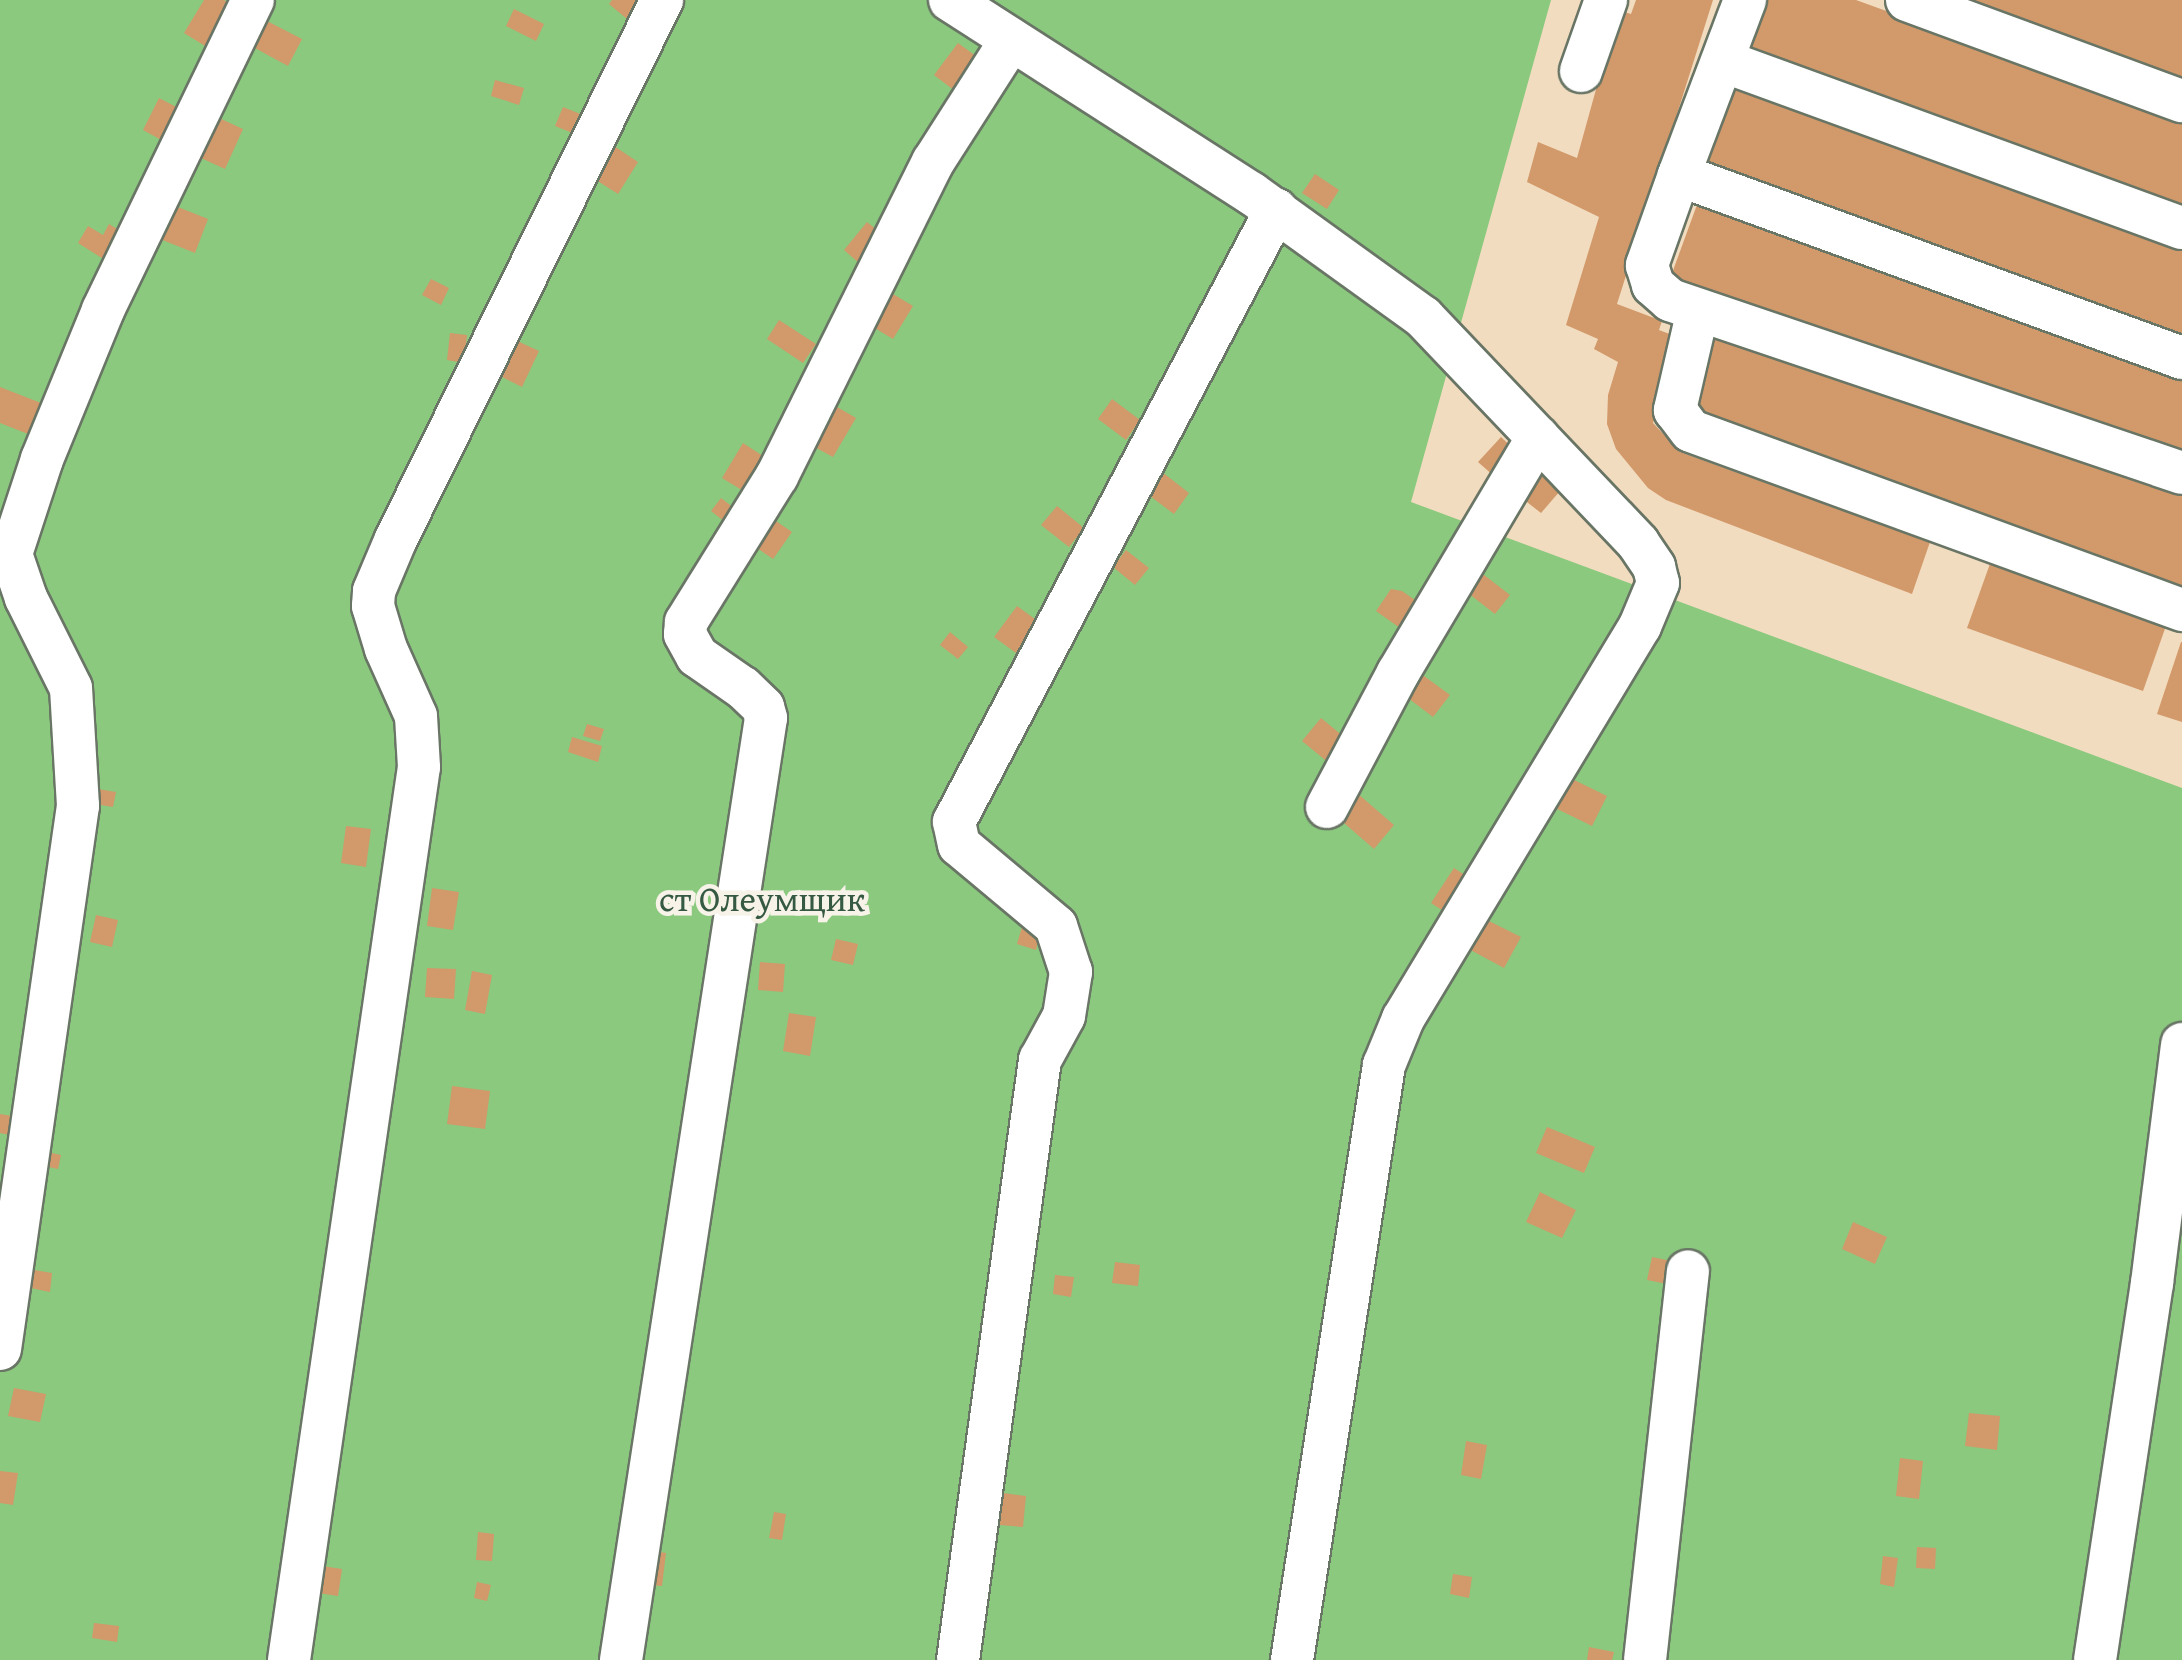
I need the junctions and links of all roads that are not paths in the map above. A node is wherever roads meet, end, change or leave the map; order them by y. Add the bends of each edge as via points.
1 (253, 0) edge
2 (662, 0) edge
3 (1606, 0) edge
4 (1746, 0) edge
5 (1907, 0) edge
6 (960, 3) edge
7 (1011, 40) junction
8 (1723, 61) junction
9 (1580, 71) dead end
10 (2182, 102) edge
11 (1679, 175) junction
12 (1276, 210) junction
13 (2182, 228) edge
14 (1698, 310) junction
15 (2182, 358) edge
16 (1538, 437) junction
17 (2182, 474) edge
18 (2182, 610) edge
19 (1327, 807) dead end
20 (2182, 1044) edge
21 (1688, 1271) dead end
22 (0, 1349) edge
23 (289, 1660) edge
24 (621, 1660) edge
25 (958, 1660) edge
26 (1292, 1660) edge
27 (1645, 1660) edge
28 (2095, 1660) edge

1 - 22 lane via 103,310 11,554 71,688 78,806
2 - 23 lane via 374,591 386,649 416,716 419,767
3 - 9 lane
4 - 8 lane
5 - 10 lane
6 - 7 lane
7 - 12 lane
7 - 24 lane via 933,162 777,476 686,622 697,656 743,688 766,718
8 - 11 lane
8 - 13 lane
11 - 14 lane via 1648,275 1660,293
11 - 15 lane
12 - 16 lane via 1422,317
12 - 25 lane via 954,822 959,845 1056,926 1070,972 1064,1016 1040,1060
14 - 17 lane
14 - 18 lane via 1674,410 1691,431
16 - 19 lane
16 - 26 lane via 1638,544 1658,583 1640,626 1402,1018 1384,1066
20 - 28 lane
21 - 27 lane

